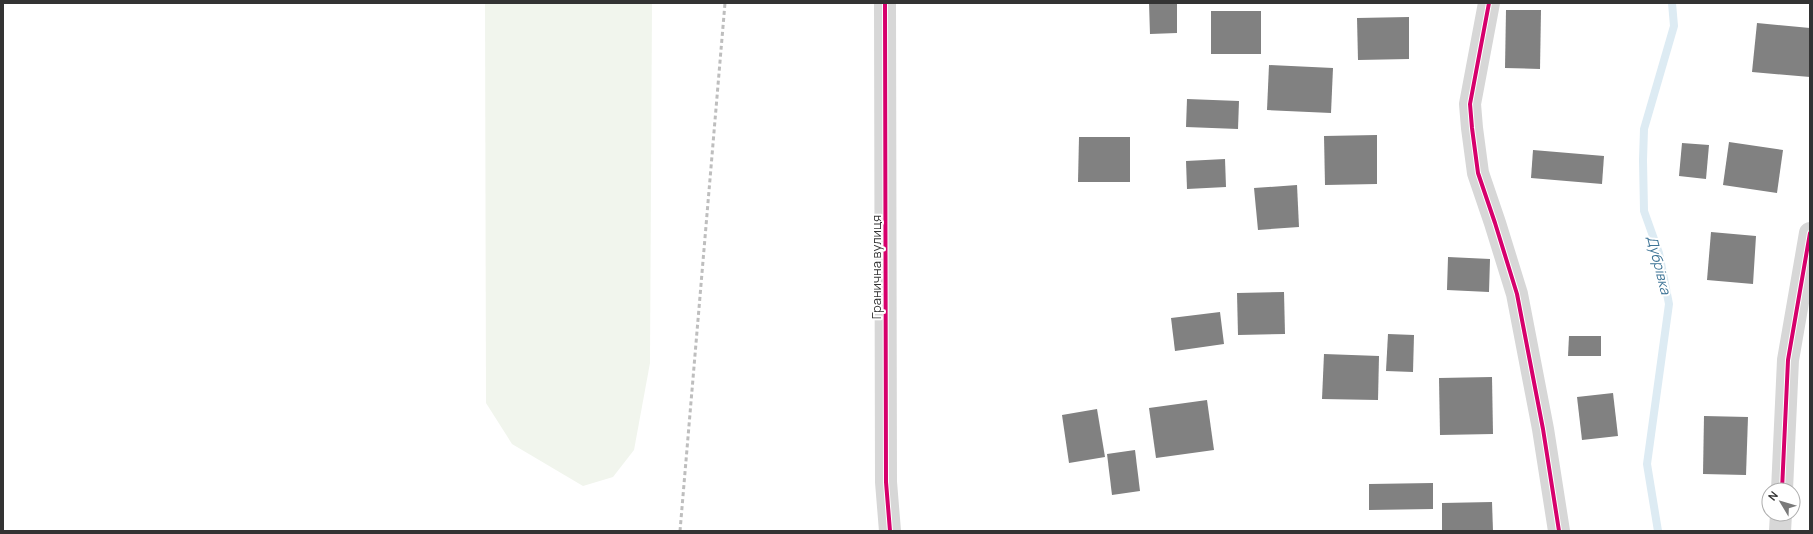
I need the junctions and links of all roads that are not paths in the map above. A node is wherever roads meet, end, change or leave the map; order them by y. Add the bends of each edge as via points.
1 (885, 3) edge
2 (1489, 3) edge
3 (1810, 234) edge
4 (1782, 482) edge
5 (890, 531) edge
6 (1559, 531) edge

1 - 5 street, Гранична вулиця via 886,482
2 - 6 street via 1470,104 1472,128 1478,172 1517,294 1543,429
3 - 4 street via 1788,360

